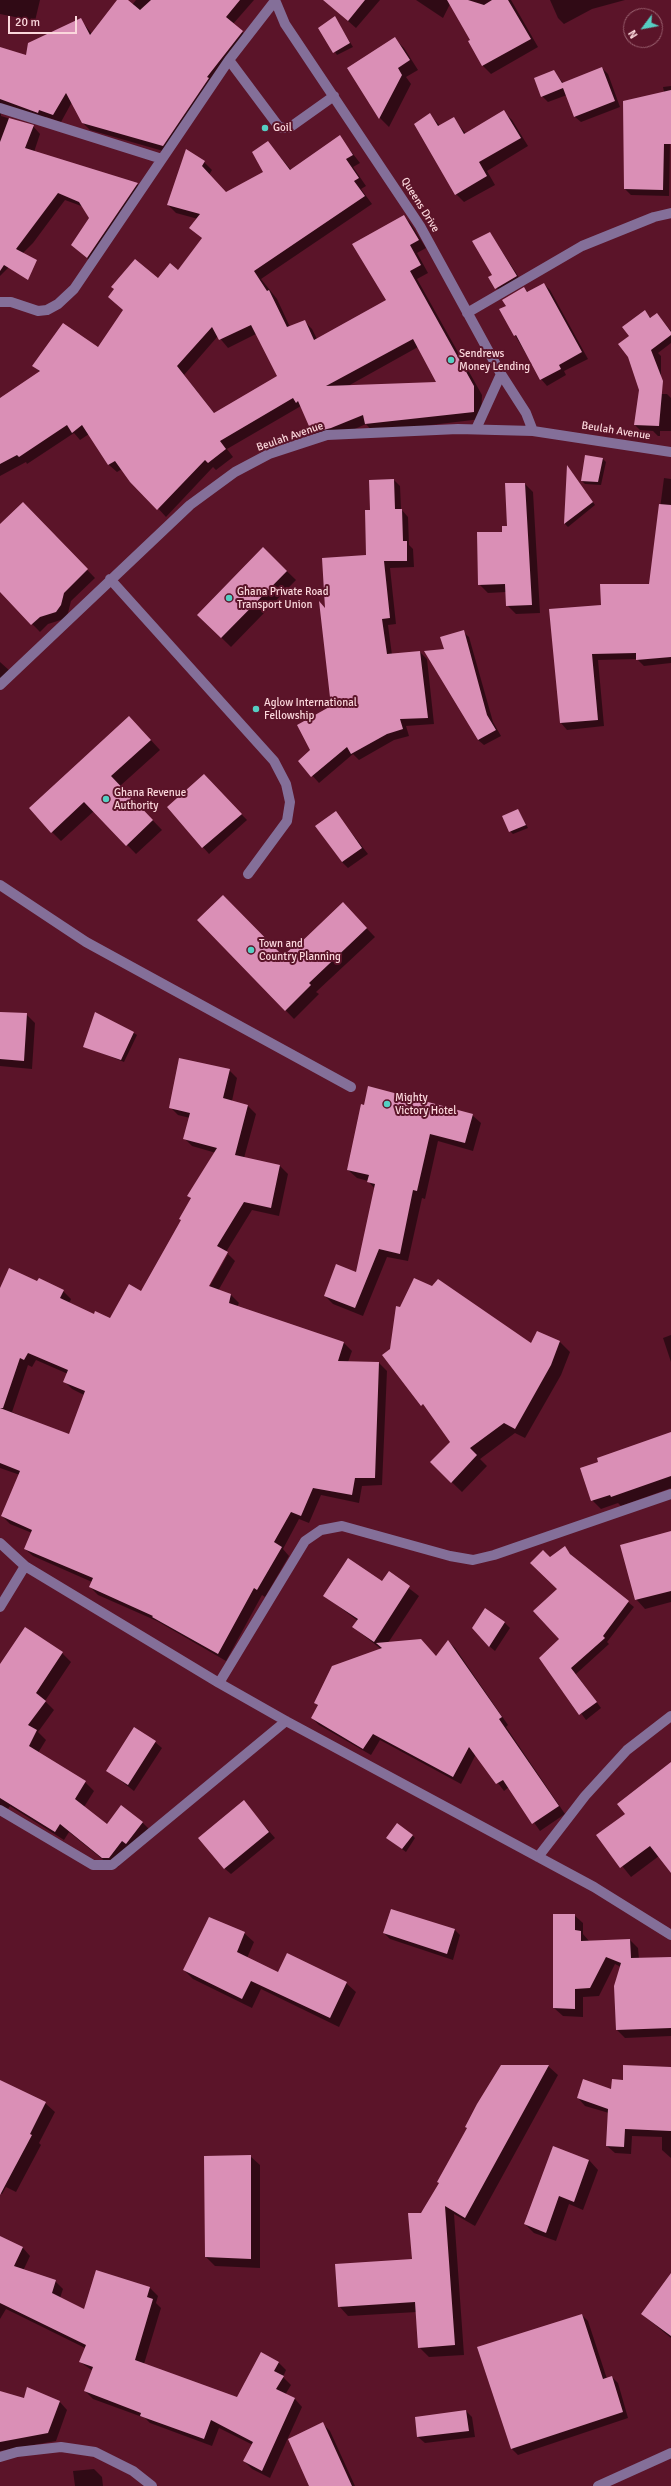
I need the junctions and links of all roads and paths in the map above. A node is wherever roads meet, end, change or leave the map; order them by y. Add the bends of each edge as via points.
1 (275, 1) edge
2 (229, 60) junction
3 (334, 96) junction
4 (0, 108) edge
5 (162, 159) junction
6 (671, 213) edge
7 (0, 302) edge
8 (467, 312) junction
9 (501, 374) junction
10 (476, 429) junction
11 (533, 431) junction
12 (671, 452) edge
13 (110, 579) junction
14 (0, 685) edge
15 (248, 874) dead end
16 (0, 885) edge
17 (351, 1087) dead end
18 (671, 1494) edge
19 (0, 1543) edge
20 (25, 1566) junction
21 (0, 1607) edge
22 (219, 1683) junction
23 (671, 1716) edge
24 (286, 1721) junction
25 (0, 1810) edge
26 (538, 1857) junction
27 (671, 1935) edge
28 (671, 2453) edge
29 (0, 2456) edge
30 (152, 2486) edge
31 (598, 2486) edge

1 - 2 street
1 - 3 street, Queens Drive via 285,24
2 - 3 street via 279,127 289,128
2 - 5 street
3 - 8 street, Queens Drive via 420,226
4 - 5 street
5 - 7 street via 74,289 58,304 47,310 38,311 11,302
6 - 8 street via 654,217 582,246
8 - 9 street, Queens Drive
9 - 10 street
9 - 11 street, Queens Drive via 526,414
10 - 11 street, Beulah Avenue
10 - 13 street, Beulah Avenue via 327,435 269,454 235,472 190,505
11 - 12 street, Beulah Avenue
13 - 14 street, Beulah Avenue
13 - 15 street via 274,761 286,784 290,802 287,821
16 - 17 street via 86,942
18 - 22 street via 473,1560 342,1526 322,1530 305,1541
19 - 20 street
20 - 21 street
20 - 22 street
22 - 24 street
23 - 26 street via 627,1750 585,1796
24 - 25 street via 112,1865 93,1865
24 - 26 street
26 - 27 street via 594,1887
28 - 31 street
29 - 30 street via 61,2447 96,2452 133,2471

